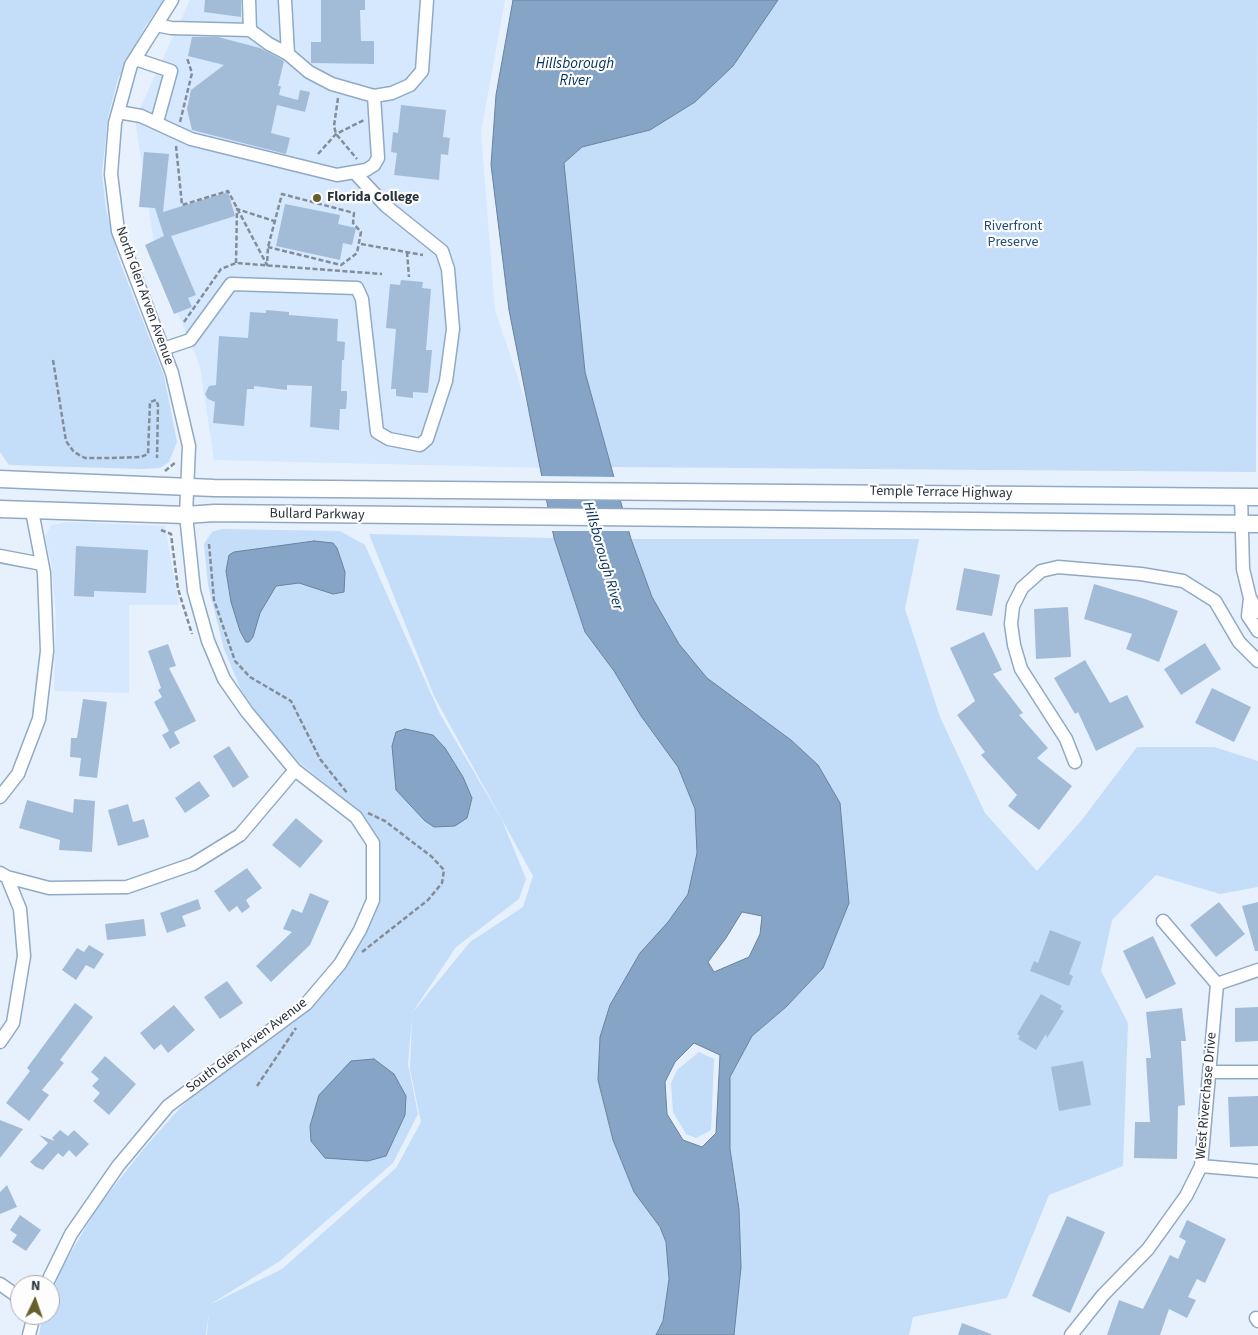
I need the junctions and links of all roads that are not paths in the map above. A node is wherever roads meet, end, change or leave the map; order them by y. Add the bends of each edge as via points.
1 (172, 0) edge
2 (249, 0) edge
3 (285, 0) edge
4 (427, 0) edge
5 (156, 25) junction
6 (250, 30) junction
7 (288, 54) junction
8 (135, 59) junction
9 (374, 96) junction
10 (118, 112) junction
11 (157, 122) junction
12 (356, 168) junction
13 (163, 349) junction
14 (0, 480) edge
15 (187, 486) junction
16 (623, 490) joint
17 (1241, 496) junction
18 (1258, 497) edge
19 (0, 509) edge
20 (32, 511) junction
21 (186, 515) junction
22 (634, 519) joint
23 (1250, 524) edge
24 (0, 556) edge
25 (42, 564) junction
26 (1250, 598) junction
27 (1258, 612) edge
28 (1258, 631) edge
29 (1258, 661) edge
30 (1076, 762) dead end
31 (296, 770) junction
32 (0, 797) edge
33 (3, 875) edge
34 (1163, 921) dead end
35 (1258, 970) edge
36 (1217, 984) junction
37 (0, 1042) edge
38 (1210, 1072) junction
39 (1258, 1072) edge
40 (1201, 1166) junction
41 (1258, 1171) edge
42 (51, 1275) edge
43 (1071, 1335) edge

1 - 5 street, North Glen Arven Avenue
2 - 6 street
3 - 7 street
4 - 9 street via 422,71 410,85
5 - 6 street
5 - 8 street, North Glen Arven Avenue
6 - 7 street
7 - 9 street via 309,72 332,84
8 - 10 street, North Glen Arven Avenue
8 - 11 street via 171,71
9 - 12 street via 378,158 374,165
10 - 11 street
10 - 13 street, North Glen Arven Avenue via 111,174 118,231
11 - 12 street via 191,139 337,175
12 - 13 street via 386,206 442,251 448,269 453,329 446,381 427,439 420,445 389,439 377,432 362,299 357,288 232,284 190,340
13 - 15 street, North Glen Arven Avenue via 189,446
14 - 15 main road, Bullard Parkway
15 - 16 main road, Bullard Parkway
15 - 21 street, North Glen Arven Avenue
16 - 17 main road, Temple Terrace Highway
17 - 18 main road, Temple Terrace Highway
17 - 23 street
19 - 20 main road, Bullard Parkway
20 - 21 main road, Bullard Parkway
20 - 25 street
21 - 22 main road, Bullard Parkway
21 - 31 street, South Glen Arven Avenue via 194,591 208,641 224,679
22 - 23 main road, Temple Terrace Highway
23 - 26 street via 1243,568
24 - 25 street
25 - 32 street via 47,651 38,719 18,774
26 - 27 street
26 - 28 street via 1248,616
29 - 30 street via 1239,642 1215,601 1183,581 1058,566 1041,571 1022,588 1013,606 1014,645 1021,669 1066,739
31 - 33 street via 240,835 193,864 127,887 49,888
31 - 42 street, South Glen Arven Avenue via 356,816 373,843 373,900 360,930 340,964 306,1004 168,1106 118,1166 71,1234
33 - 37 street via 20,909 24,956 13,1023
34 - 36 street
35 - 36 street
36 - 38 street, West Riverchase Drive
38 - 39 street
38 - 40 street, West Riverchase Drive
40 - 41 street
40 - 43 street, West Riverchase Drive via 1186,1196 1148,1249 1103,1295

